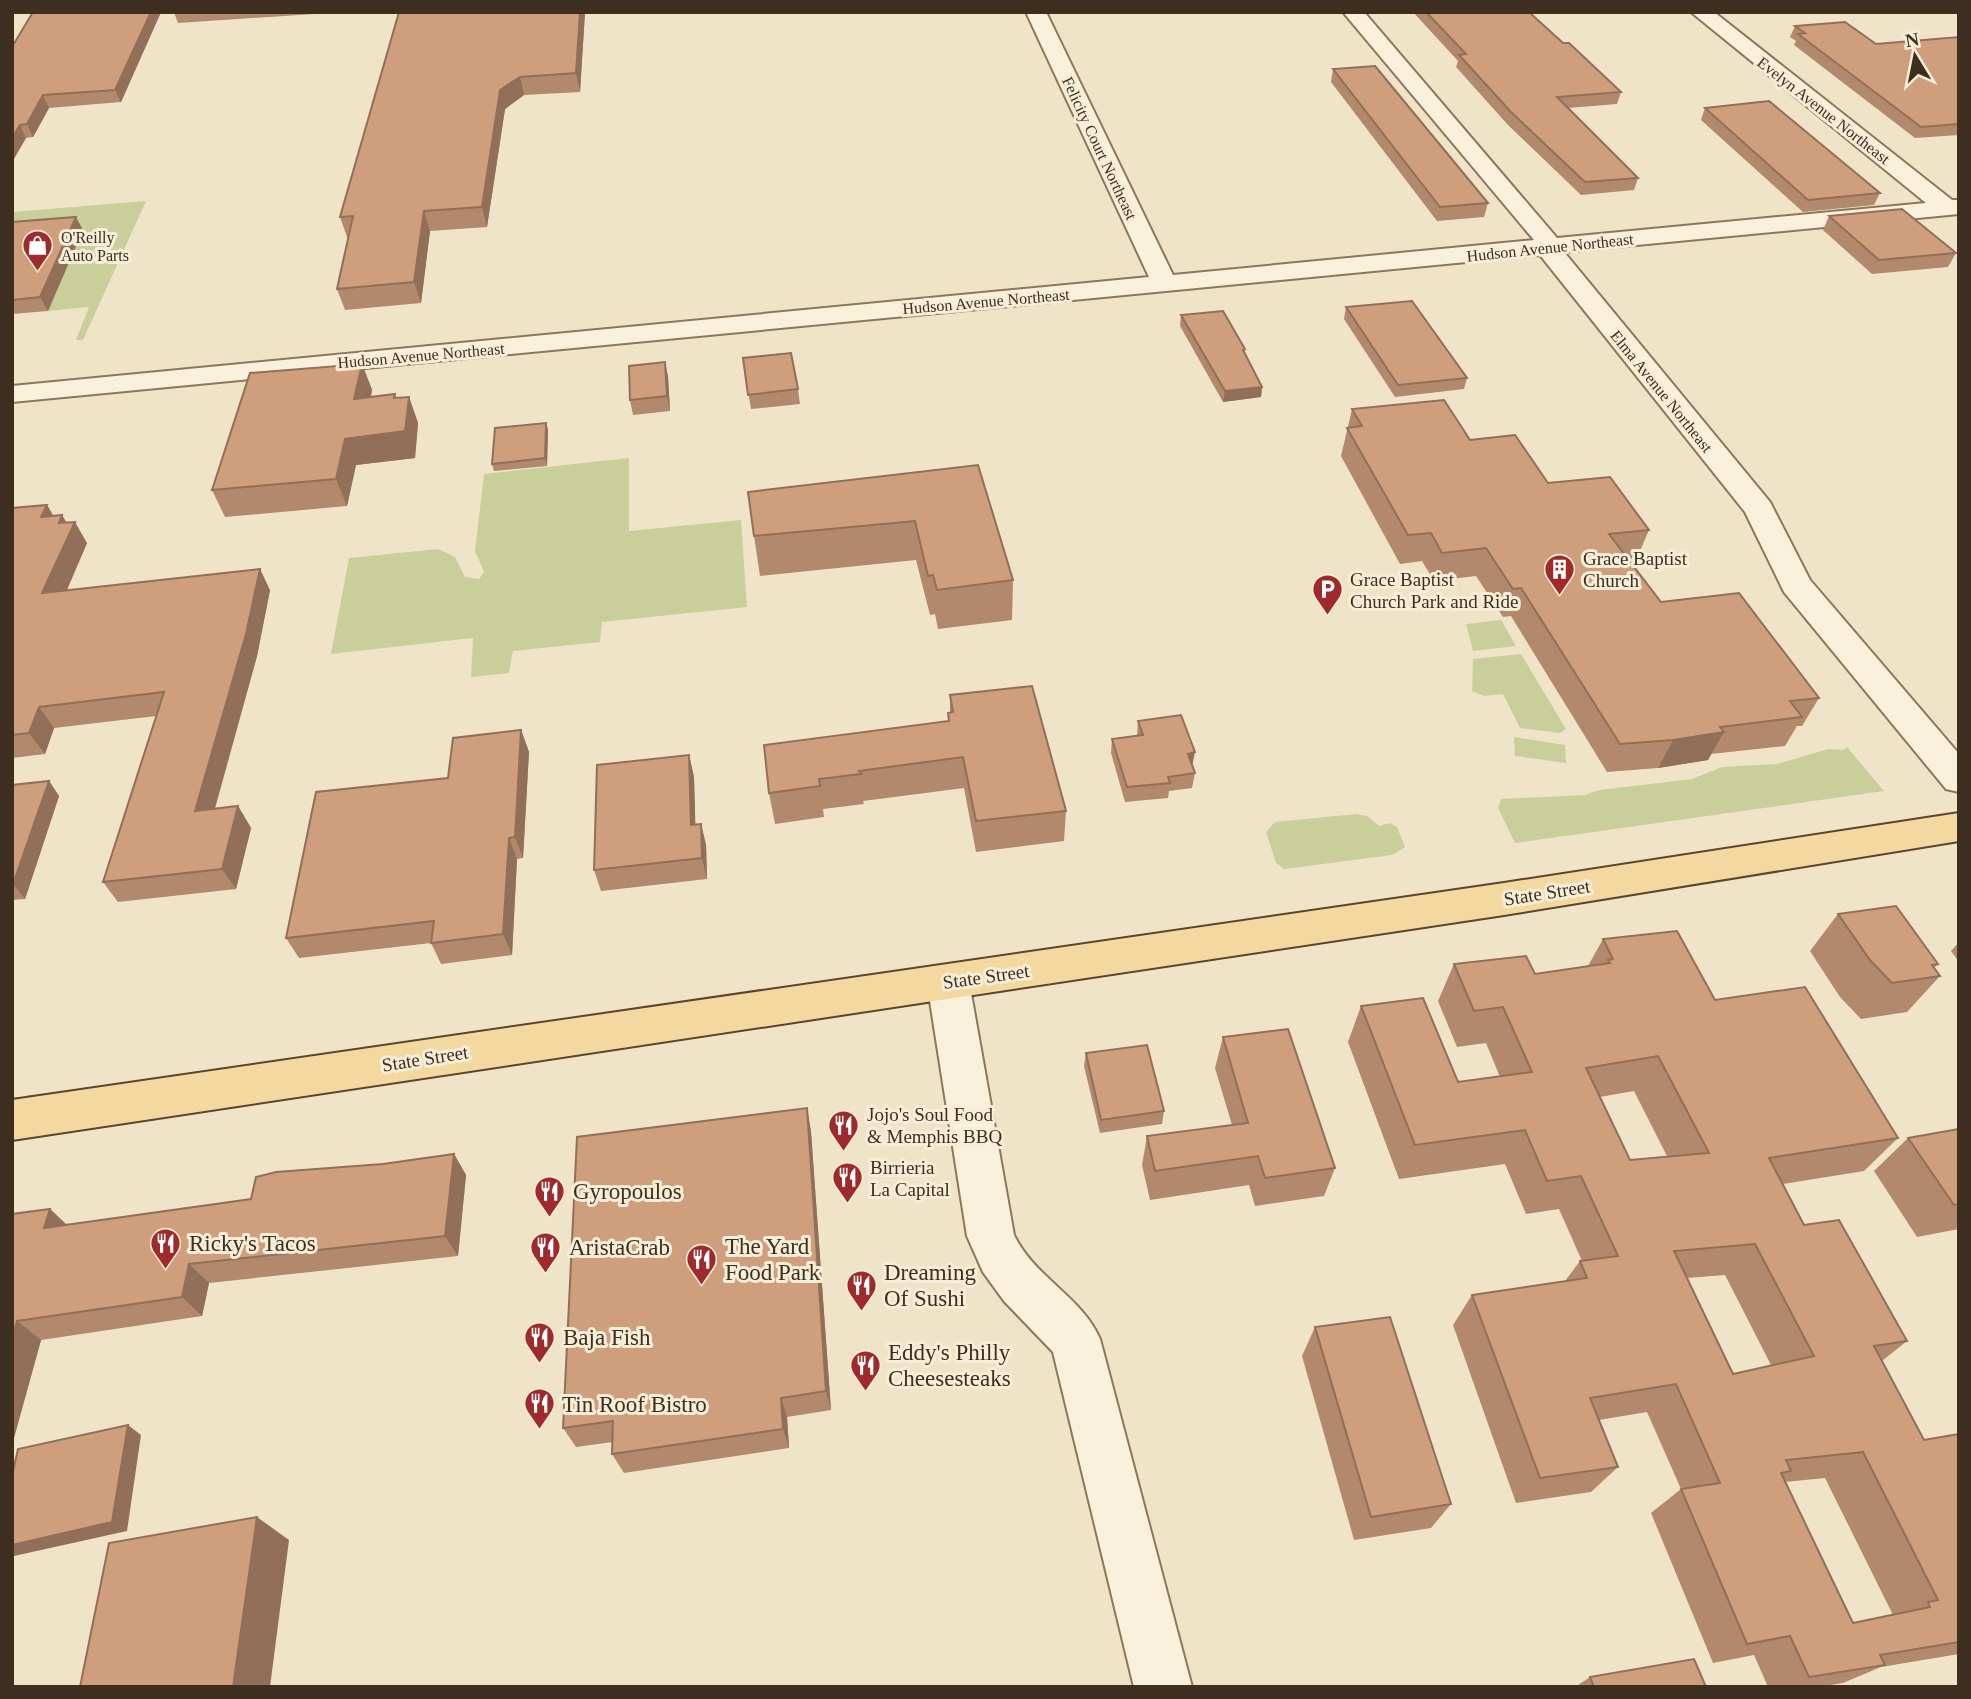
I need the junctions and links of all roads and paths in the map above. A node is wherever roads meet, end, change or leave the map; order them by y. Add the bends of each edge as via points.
1 (1036, 12) edge
2 (1353, 12) edge
3 (1700, 12) edge
4 (1953, 207) edge
5 (1549, 248) junction
6 (1165, 284) junction
7 (15, 399) edge
8 (1959, 779) edge
9 (1959, 827) edge
10 (948, 982) junction
11 (12, 1120) edge
12 (1163, 1687) edge

1 - 6 street, Felicity Court Northeast
2 - 5 street, Elma Avenue Northeast via 1544,236
3 - 4 street, Evelyn Avenue Northeast
4 - 5 street, Hudson Avenue Northeast
5 - 6 street, Hudson Avenue Northeast
5 - 8 street, Elma Avenue Northeast via 1759,509 1796,585
6 - 7 street, Hudson Avenue Northeast
9 - 10 main road, State Street
10 - 11 main road, State Street
10 - 12 street via 991,1236 1021,1285 1075,1339

